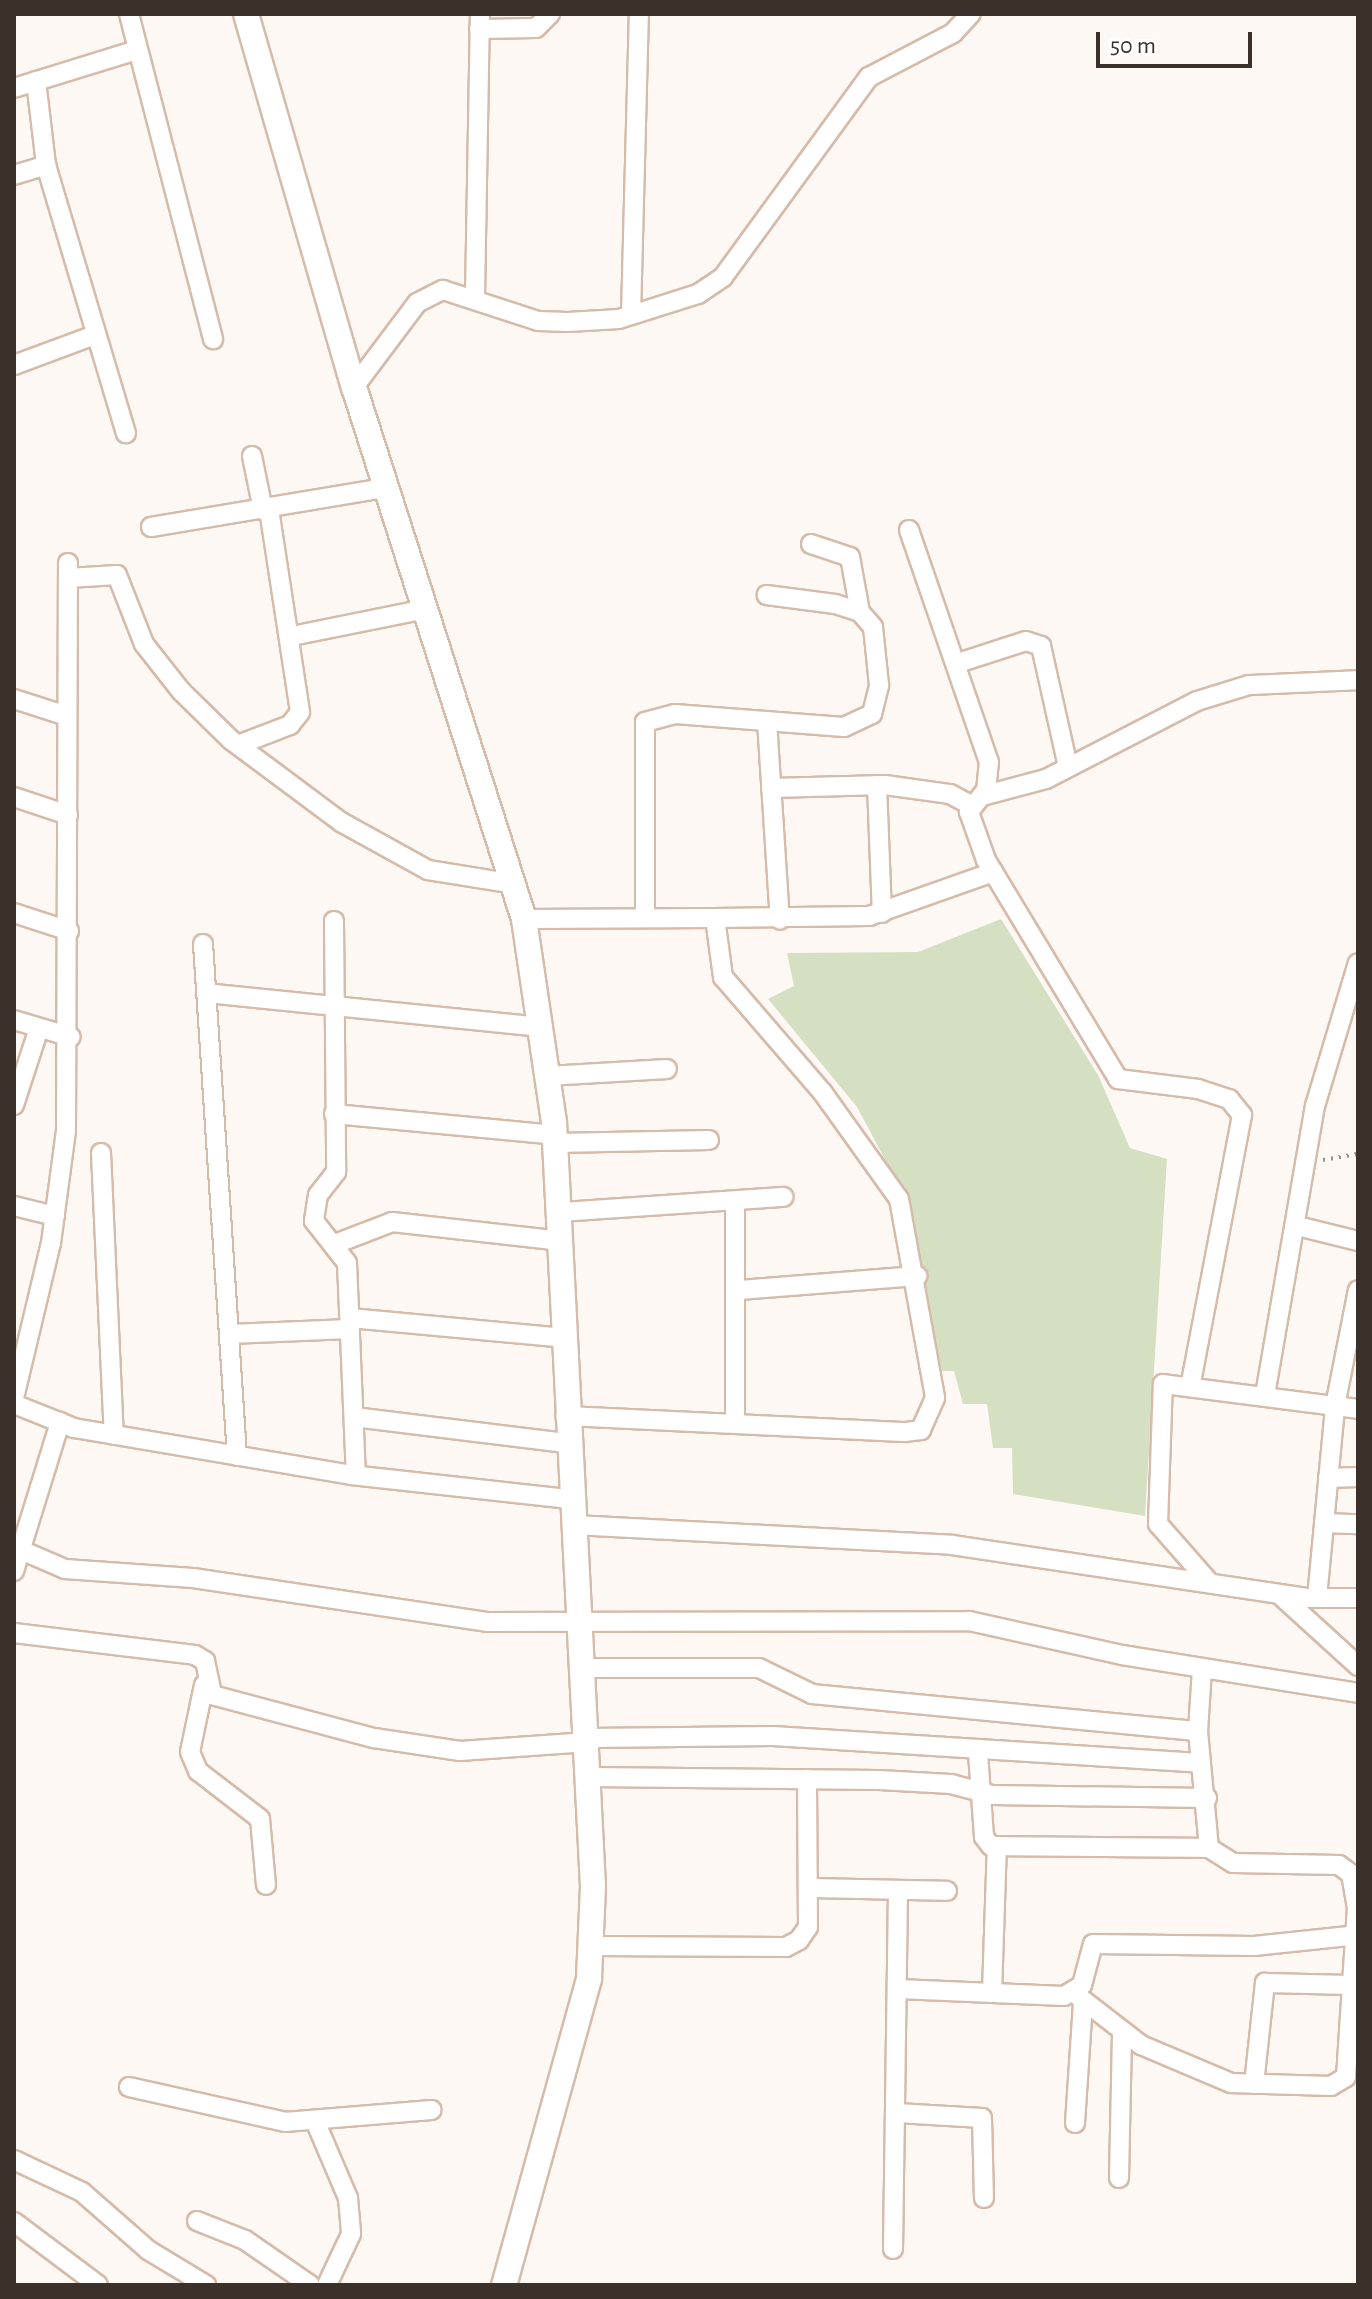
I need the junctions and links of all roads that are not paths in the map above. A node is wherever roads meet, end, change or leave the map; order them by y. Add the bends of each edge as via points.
1 (129, 14) edge
2 (246, 14) edge
3 (550, 14) edge
4 (639, 14) edge
5 (971, 14) edge
6 (480, 21) edge
7 (137, 50) junction
8 (36, 81) junction
9 (14, 88) edge
10 (46, 165) junction
11 (14, 175) edge
12 (475, 297) junction
13 (631, 315) junction
14 (92, 336) junction
15 (213, 339) dead end
16 (14, 365) edge
17 (354, 387) junction
18 (126, 433) dead end
19 (252, 456) dead end
20 (385, 488) junction
21 (266, 510) junction
22 (151, 527) dead end
23 (909, 530) dead end
24 (811, 544) dead end
25 (767, 595) dead end
26 (426, 609) junction
27 (860, 612) junction
28 (292, 636) junction
29 (958, 663) junction
30 (1358, 680) edge
31 (14, 699) edge
32 (67, 716) junction
33 (767, 721) junction
34 (238, 745) junction
35 (1068, 767) junction
36 (877, 785) junction
37 (771, 788) junction
38 (14, 797) edge
39 (976, 800) junction
40 (68, 815) junction
41 (993, 872) junction
42 (514, 884) junction
43 (14, 913) edge
44 (882, 913) junction
45 (645, 917) junction
46 (715, 918) junction
47 (524, 919) junction
48 (780, 920) junction
49 (334, 921) dead end
50 (69, 931) junction
51 (203, 944) dead end
52 (1358, 963) edge
53 (206, 993) junction
54 (333, 1002) junction
55 (14, 1020) edge
56 (542, 1027) junction
57 (39, 1028) junction
58 (71, 1037) junction
59 (667, 1069) dead end
60 (548, 1076) junction
61 (14, 1105) edge
62 (334, 1114) junction
63 (556, 1139) junction
64 (709, 1140) dead end
65 (101, 1153) dead end
66 (783, 1197) dead end
67 (735, 1203) junction
68 (14, 1206) edge
69 (561, 1212) junction
70 (55, 1216) junction
71 (1297, 1226) junction
72 (562, 1241) junction
73 (1358, 1241) edge
74 (335, 1244) junction
75 (917, 1276) junction
76 (739, 1290) junction
77 (1358, 1290) edge
78 (350, 1323) junction
79 (230, 1334) junction
80 (564, 1338) junction
81 (1351, 1365) edge
82 (1191, 1383) junction
83 (1265, 1395) junction
84 (14, 1398) edge
85 (14, 1404) edge
86 (1335, 1406) junction
87 (1358, 1409) edge
88 (565, 1416) junction
89 (354, 1417) junction
90 (60, 1422) junction
91 (735, 1423) junction
92 (114, 1435) junction
93 (567, 1443) junction
94 (237, 1456) junction
95 (356, 1475) junction
96 (1358, 1477) edge
97 (1328, 1478) junction
98 (570, 1499) junction
99 (1324, 1523) junction
100 (1358, 1524) edge
101 (573, 1525) junction
102 (18, 1548) edge
103 (14, 1571) edge
104 (1209, 1582) junction
105 (1279, 1594) junction
106 (1317, 1598) junction
107 (1358, 1598) edge
108 (579, 1619) junction
109 (14, 1633) edge
110 (1358, 1666) edge
111 (583, 1668) junction
112 (1202, 1669) junction
113 (204, 1685) junction
114 (1358, 1693) edge
115 (1198, 1731) junction
116 (588, 1740) junction
117 (978, 1753) junction
118 (1200, 1763) junction
119 (590, 1777) junction
120 (807, 1779) junction
121 (981, 1793) junction
122 (1207, 1798) junction
123 (997, 1846) junction
124 (1209, 1848) junction
125 (266, 1885) dead end
126 (808, 1888) junction
127 (898, 1890) junction
128 (947, 1891) dead end
129 (1357, 1935) edge
130 (590, 1946) junction
131 (1351, 1985) junction
132 (898, 1989) junction
133 (992, 1993) junction
134 (1078, 1998) junction
135 (1122, 2033) junction
136 (1254, 2084) junction
137 (129, 2087) dead end
138 (432, 2110) dead end
139 (897, 2113) junction
140 (316, 2123) junction
141 (1075, 2123) dead end
142 (14, 2160) edge
143 (1119, 2178) dead end
144 (984, 2198) dead end
145 (197, 2221) dead end
146 (14, 2222) edge
147 (893, 2249) dead end
148 (98, 2285) edge
149 (206, 2285) edge
150 (310, 2285) edge
151 (327, 2285) edge
152 (504, 2285) edge

1 - 7 street
2 - 17 main road
3 - 6 street via 536,28
4 - 13 street
5 - 13 street via 953,33 869,77 723,277 698,294
6 - 12 street
7 - 8 street
7 - 15 street
8 - 9 street
8 - 10 street
10 - 11 street
10 - 14 street
12 - 13 street via 538,321
12 - 17 street via 443,290 417,303
14 - 16 street
14 - 18 street
17 - 20 main road
19 - 21 street
20 - 21 street
20 - 26 main road
21 - 22 street
21 - 28 street
23 - 29 street
24 - 27 street via 850,557
25 - 27 street
26 - 28 street
26 - 42 main road
27 - 33 street via 879,646 872,714 844,727
28 - 34 street via 300,712 290,725
29 - 35 street via 1026,641 1041,646
29 - 39 street via 989,762
30 - 35 street via 1249,685 1197,701
31 - 32 street
32 - 34 street via 68,570 117,575 144,644
32 - 40 street
33 - 37 street
33 - 45 street via 675,714 645,722
34 - 42 street via 341,822 428,870
35 - 39 street
36 - 37 street
36 - 39 street
36 - 44 street
37 - 48 street
38 - 40 street
39 - 41 street via 972,829
40 - 50 street
41 - 44 street
41 - 82 street via 1118,1079 1198,1089 1229,1099 1242,1115
42 - 47 main road
43 - 50 street
44 - 48 street
45 - 46 street
45 - 47 street
46 - 48 street
46 - 75 street via 723,977 823,1093 899,1199
47 - 56 main road
49 - 54 street
50 - 58 street
51 - 53 street
52 - 71 street via 1315,1106
53 - 54 street
53 - 79 street
54 - 56 street
54 - 62 street
55 - 57 street
56 - 60 main road
57 - 58 street
57 - 61 street
58 - 70 street
59 - 60 street
60 - 63 main road
62 - 63 street
62 - 74 street via 336,1172 318,1195 314,1221
63 - 64 street
63 - 69 main road
65 - 92 street
66 - 67 street
67 - 69 street
67 - 76 street
68 - 70 street
69 - 72 main road
70 - 84 street
71 - 73 street
71 - 83 street
72 - 74 street via 392,1222
72 - 80 main road
74 - 78 street via 345,1253
75 - 76 street
75 - 91 street via 935,1398 921,1430
76 - 91 street
77 - 81 street
78 - 79 street
78 - 80 street
78 - 89 street
79 - 94 street
80 - 88 main road
81 - 86 street
82 - 83 street
82 - 104 street via 1170,1380 1159,1392 1156,1514
83 - 86 street
85 - 90 street
86 - 87 street
86 - 97 street
88 - 91 street
88 - 93 main road
89 - 93 street
89 - 95 street
90 - 92 street
90 - 102 street
92 - 94 street
93 - 98 main road
94 - 95 street
95 - 98 street
96 - 97 street
97 - 99 street
98 - 101 main road
99 - 100 street
99 - 106 street
101 - 104 street via 952,1545
101 - 108 main road
102 - 103 street
102 - 108 street via 37,1563 65,1569 292,1590 398,1613 487,1622
104 - 105 street
105 - 106 street
105 - 110 street
106 - 107 street
108 - 111 main road
108 - 112 street via 969,1621
109 - 113 street via 195,1655 205,1661
111 - 115 street via 759,1668 812,1694
111 - 116 main road
112 - 114 street
112 - 115 street
113 - 116 street via 219,1698 318,1725 460,1751
113 - 125 street via 190,1752 198,1771 260,1819
115 - 118 street
116 - 117 street via 788,1737
116 - 119 main road
117 - 118 street
117 - 121 street
118 - 122 street
119 - 120 street
119 - 130 main road
120 - 121 street via 951,1784
120 - 126 street
121 - 122 street
121 - 123 street via 985,1843
122 - 124 street
123 - 124 street
123 - 133 street
124 - 129 street via 1233,1863 1347,1867 1355,1882
126 - 127 street
126 - 130 street via 808,1927 786,1947
127 - 128 street
127 - 132 street
129 - 131 street
129 - 134 street via 1254,1946 1093,1944
130 - 152 main road via 563,2082
131 - 136 street via 1346,2077 1331,2086
131 - 136 street via 1265,1983
132 - 133 street
132 - 139 street
133 - 134 street
134 - 135 street
134 - 141 street
135 - 136 street via 1202,2074
135 - 143 street
137 - 140 street
138 - 140 street
139 - 144 street via 982,2118
139 - 147 street
140 - 151 street via 348,2198 351,2234
142 - 149 street via 82,2192 148,2250
145 - 150 street via 245,2240
146 - 148 street

